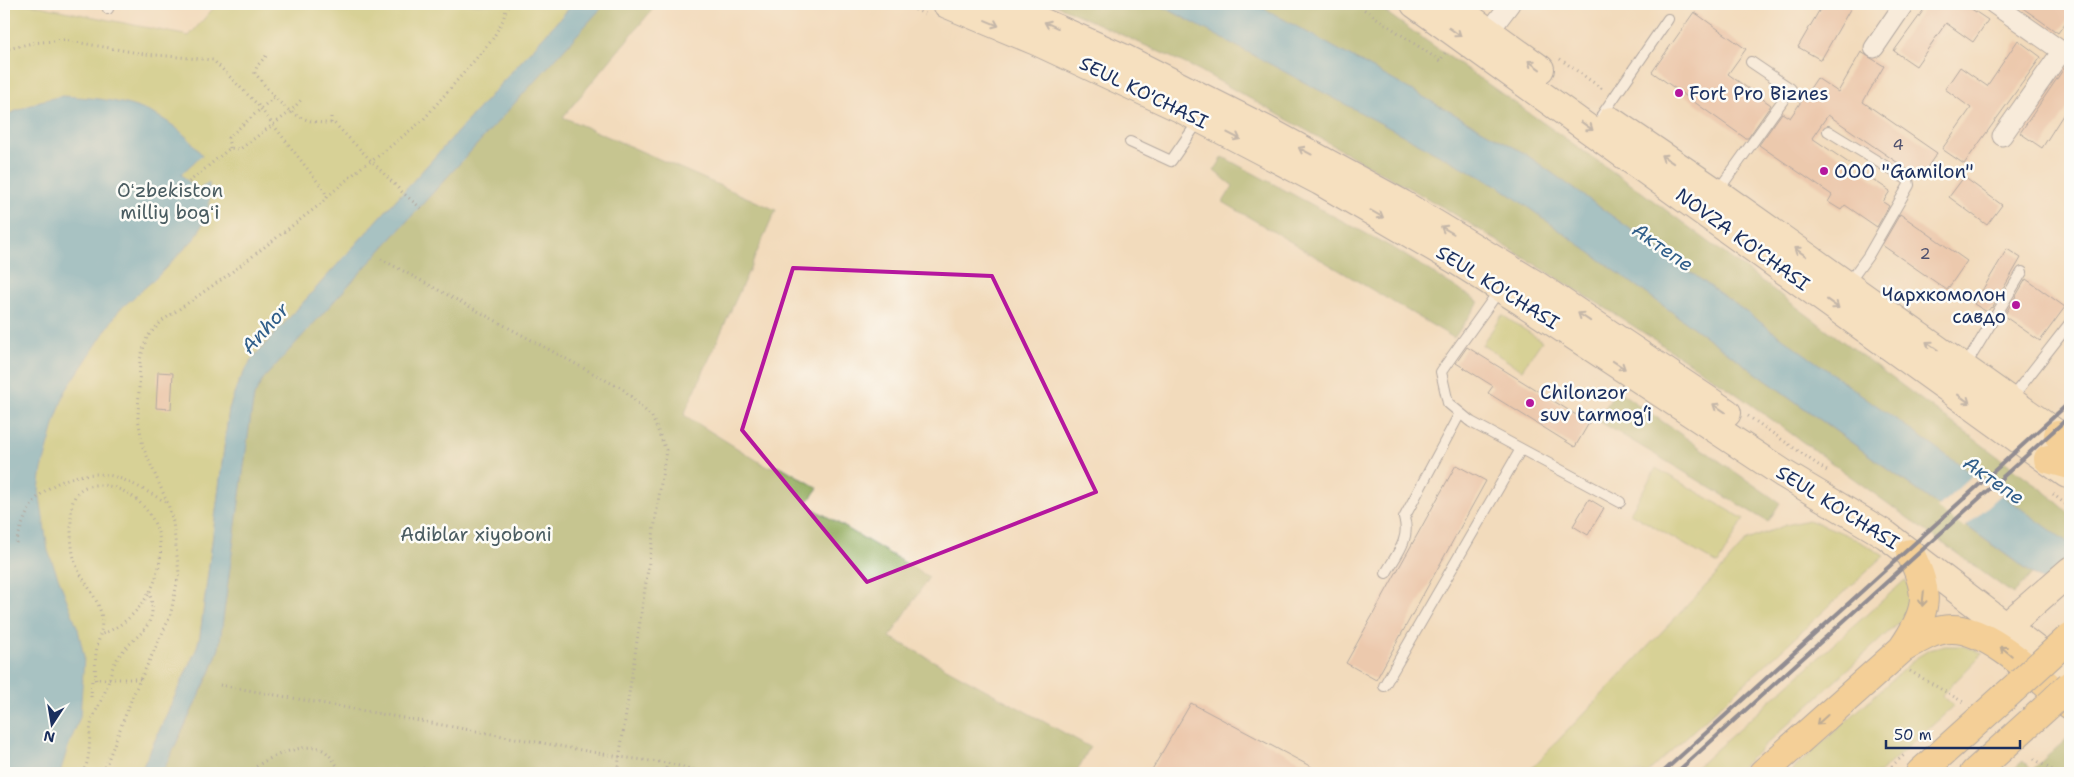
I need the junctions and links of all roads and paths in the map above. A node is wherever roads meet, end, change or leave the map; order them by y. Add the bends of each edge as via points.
1 (508, 4) edge
2 (901, 4) edge
3 (1001, 4) edge
4 (1416, 4) edge
5 (1450, 4) edge
6 (1510, 4) edge
7 (1904, 4) edge
8 (1994, 4) edge
9 (942, 11) edge
10 (1668, 19) dead end
11 (1484, 40) junction
12 (1874, 48) dead end
13 (4, 50) edge
14 (2066, 54) edge
15 (266, 56) dead end
16 (1751, 62) dead end
17 (274, 97) junction
18 (302, 99) dead end
19 (260, 109) junction
20 (290, 112) junction
21 (331, 114) dead end
22 (1602, 115) junction
23 (1200, 118) junction
24 (331, 123) junction
25 (272, 124) junction
26 (1828, 131) dead end
27 (2002, 136) dead end
28 (1130, 142) dead end
29 (230, 148) junction
30 (372, 161) junction
31 (189, 182) dead end
32 (1717, 193) junction
33 (326, 197) junction
34 (423, 211) dead end
35 (381, 259) dead end
36 (2022, 272) dead end
37 (1846, 285) junction
38 (1501, 288) junction
39 (2070, 323) edge
40 (1964, 368) junction
41 (2009, 401) junction
42 (1460, 412) junction
43 (2063, 448) edge
44 (1521, 449) junction
45 (2070, 476) edge
46 (1620, 502) dead end
47 (168, 504) junction
48 (16, 543) dead end
49 (1910, 553) junction
50 (2070, 571) edge
51 (1386, 573) dead end
52 (149, 592) junction
53 (2014, 626) junction
54 (102, 634) junction
55 (2070, 637) edge
56 (1902, 658) junction
57 (2070, 676) edge
58 (96, 680) junction
59 (109, 680) junction
60 (140, 680) junction
61 (220, 685) dead end
62 (2070, 685) edge
63 (1384, 686) dead end
64 (91, 698) dead end
65 (1963, 702) dead end
66 (2059, 705) edge
67 (620, 757) junction
68 (2034, 759) dead end
69 (667, 764) junction
70 (82, 773) edge
71 (103, 773) edge
72 (248, 773) edge
73 (342, 773) edge
74 (415, 773) edge
75 (434, 773) edge
76 (617, 773) edge
77 (665, 773) edge
78 (706, 773) edge
79 (1763, 773) edge
80 (1920, 773) edge
81 (1974, 773) edge
82 (2057, 773) edge

1 - 30 path via 492,40 423,120
2 - 9 path
53 -> 3 main road, SEUL KO'CHASI via 1904,533 1470,244 1335,166 1204,98
4 -> 11 main road, NOVZA KO'CHASI
5 - 11 main road, NOVZA KO'CHASI
6 - 11 street
7 - 12 street
8 - 14 street
9 -> 23 main road, SEUL KO'CHASI via 1108,74
10 - 22 lane
22 -> 11 main road, NOVZA KO'CHASI
11 -> 43 main road, NOVZA KO'CHASI
13 - 19 path via 64,40 144,54 213,60
14 - 27 street
15 - 17 path via 255,73
16 - 32 lane via 1791,89
17 - 19 path
17 - 20 path
18 - 20 path
19 - 25 path
19 - 29 path via 228,138
20 - 24 path via 310,121
20 - 25 path
21 - 24 path
32 -> 22 main road, NOVZA KO'CHASI
23 - 28 lane via 1171,160
23 -> 38 main road, SEUL KO'CHASI via 1320,181
24 - 30 path
25 - 29 path via 240,149
25 - 33 path via 324,190
26 - 37 lane via 1908,180 1909,185 1868,256
29 - 31 path
30 - 33 path
30 - 34 path
37 -> 32 main road, NOVZA KO'CHASI
33 - 47 path via 228,275 162,321 147,337 140,360 138,418 143,447
35 - 67 path via 624,390 652,417 666,450
36 - 40 lane
40 -> 37 main road, NOVZA KO'CHASI
38 - 42 lane via 1441,372 1448,403
38 -> 49 main road, SEUL KO'CHASI
39 - 41 lane
40 - 41 main road, NOVZA KO'CHASI
41 - 43 main road, NOVZA KO'CHASI
42 - 44 lane via 1471,422
42 - 51 lane via 1404,518 1407,535
43 - 45 main road, NOVZA KO'CHASI
44 - 46 lane
44 - 63 lane
47 - 48 path via 109,475 82,475 58,482 37,498 23,521
47 - 60 path via 179,573 170,617
49 - 53 main road, SEUL KO'CHASI
49 -> 56 main road via 1922,577 1924,601
50 - 53 main road via 2036,600
52 - 54 path via 132,615
52 - 54 path via 158,573 161,546 154,521 147,510 138,500 119,489 103,485 79,491 70,513 71,542 75,562 101,612
52 - 59 path via 153,611 150,624 121,652
53 - 57 main road, SEUL KO'CHASI
54 - 58 path via 96,652
55 - 80 main road, bridge
56 - 65 path
66 -> 56 main road via 2000,647 1976,633 1956,629 1922,637
56 -> 79 main road
58 - 59 path
58 - 64 path via 92,680
59 - 60 path
59 - 70 path via 91,725 89,758
60 - 71 path
61 - 67 path
62 - 66 main road, bridge
66 - 81 main road
67 - 69 path
67 - 76 path
68 - 82 path
69 - 77 path
69 - 78 path
72 - 73 path via 268,760 304,746 320,748
74 - 75 path via 426,768

